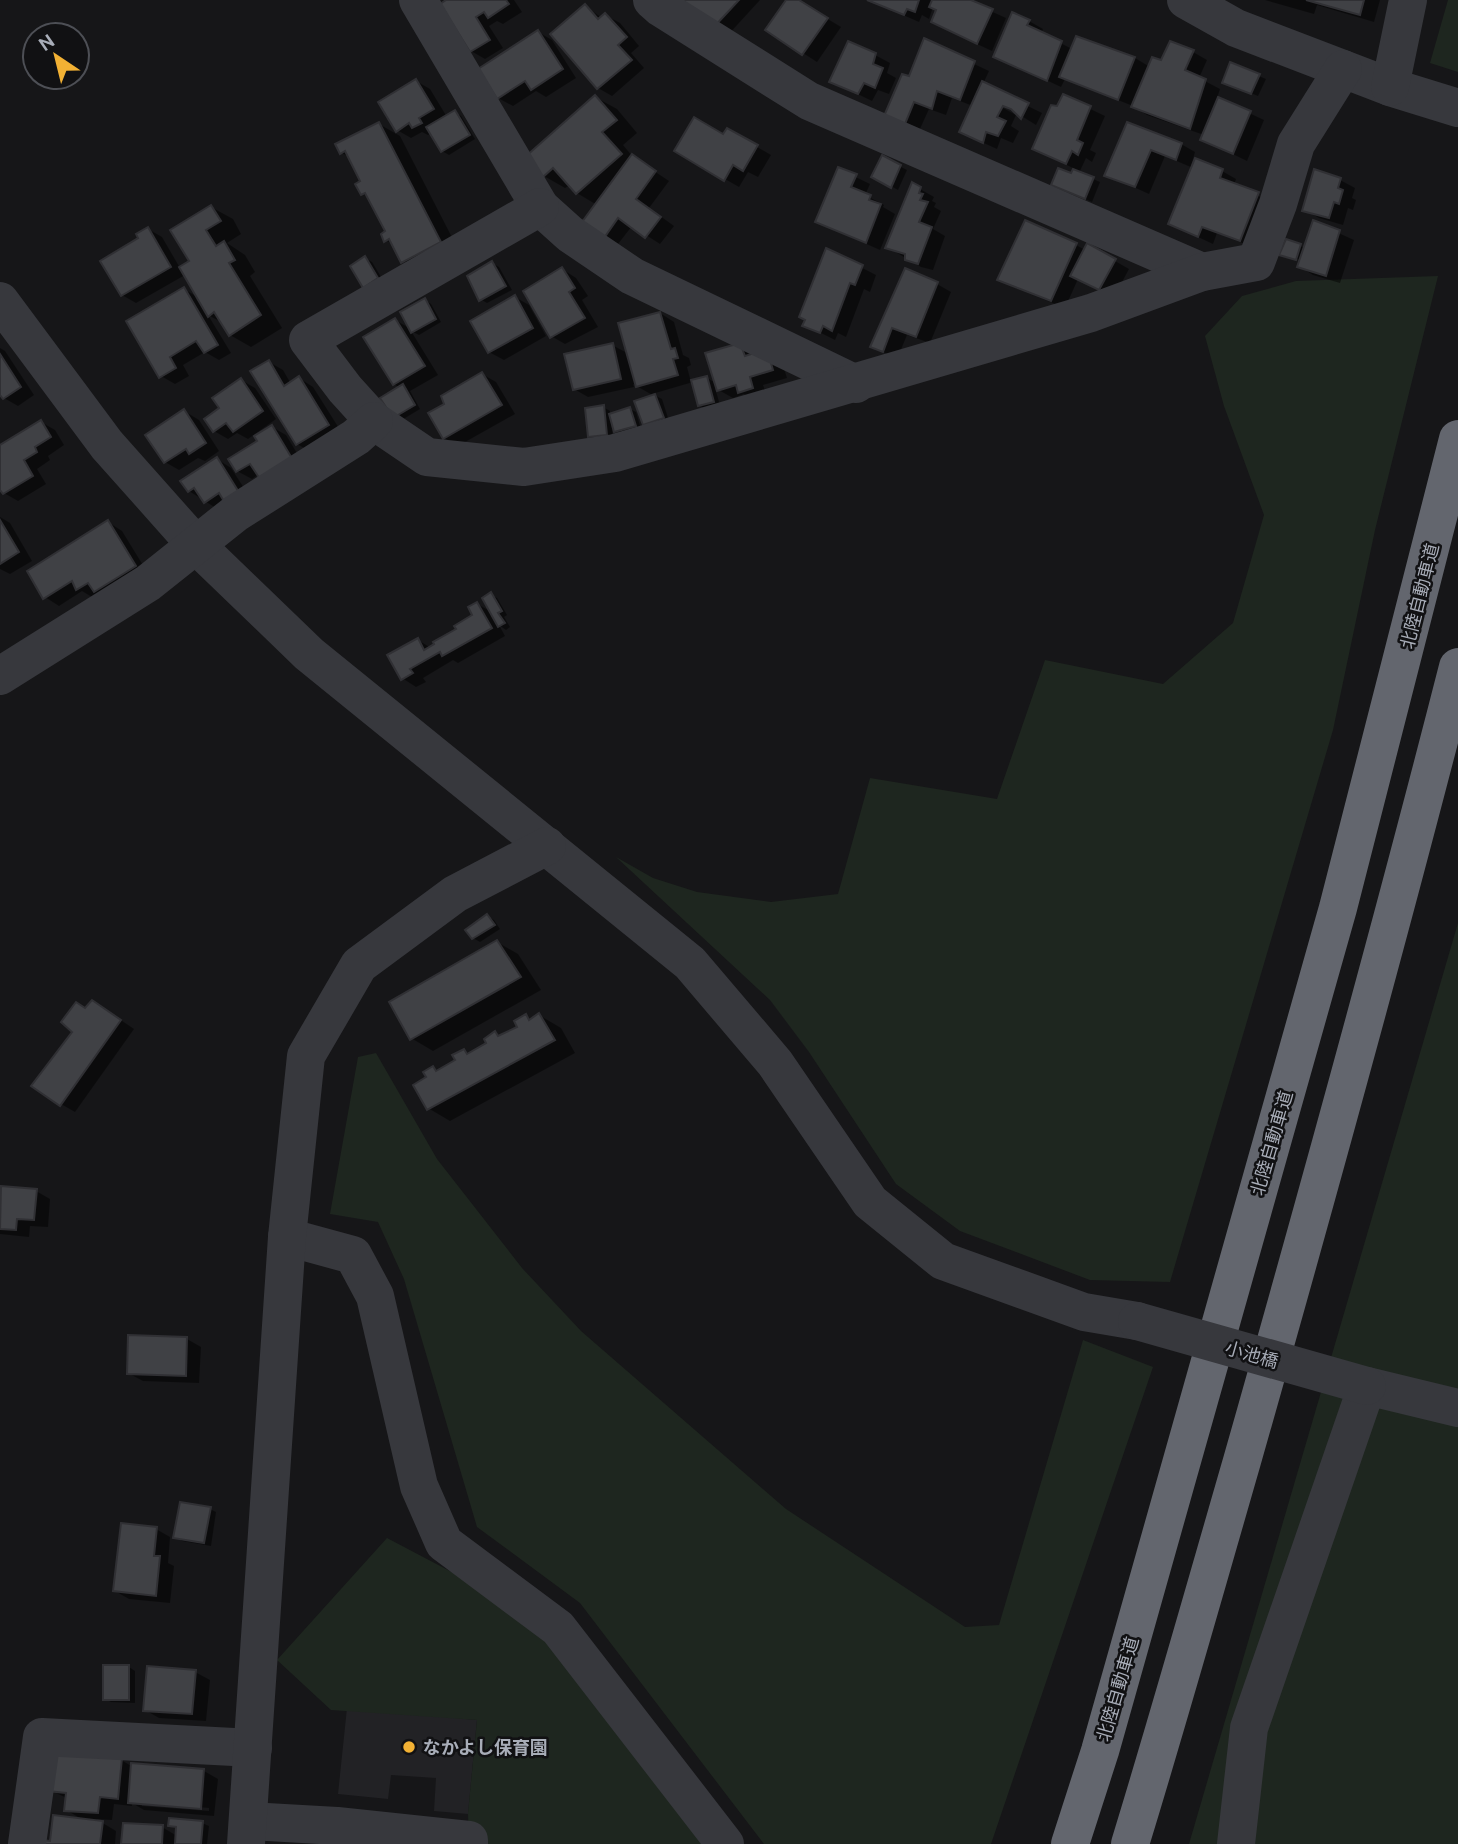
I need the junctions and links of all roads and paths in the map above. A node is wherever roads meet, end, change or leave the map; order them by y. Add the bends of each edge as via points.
1 (418, 0) edge
2 (652, 0) edge
3 (1186, 0) edge
4 (1408, 0) edge
5 (1343, 69) junction
6 (1405, 91) junction
7 (1458, 108) edge
8 (540, 207) junction
9 (1202, 272) junction
10 (0, 302) edge
11 (856, 384) junction
12 (374, 421) junction
13 (1458, 439) edge
14 (196, 545) junction
15 (1458, 667) edge
16 (0, 676) edge
17 (547, 846) junction
18 (287, 1237) junction
19 (1367, 1386) junction
20 (1458, 1408) edge
21 (253, 1748) junction
22 (248, 1832) edge
23 (27, 1844) edge
24 (469, 1844) edge
25 (725, 1844) edge
26 (1070, 1844) edge
27 (1130, 1844) edge
28 (1236, 1844) edge

1 - 8 street
2 - 9 street via 809,101
3 - 5 street via 1236,28
4 - 6 street
5 - 6 street
5 - 9 street via 1296,144 1256,262
6 - 7 street
8 - 11 street via 570,234 632,276
8 - 12 street via 308,340
9 - 11 street via 1091,313
10 - 14 street, 小池橋 via 107,445
11 - 12 street via 615,453 524,467 427,457
12 - 14 street
13 - 26 highway, 北陸自動車道 via 1338,908
14 - 16 street via 148,583
14 - 17 street, 小池橋 via 309,654
15 - 27 highway via 1302,1250
17 - 18 street via 455,894 359,965 306,1056
17 - 19 street, 小池橋, bridge via 690,963 775,1063 870,1202 943,1261 1084,1312 1137,1321
18 - 21 street
18 - 25 street via 353,1255 376,1296 419,1486 444,1543 558,1629
19 - 20 street, 小池橋
19 - 28 street via 1249,1728
21 - 22 street
21 - 23 street via 42,1737
22 - 24 street via 337,1826 469,1840

